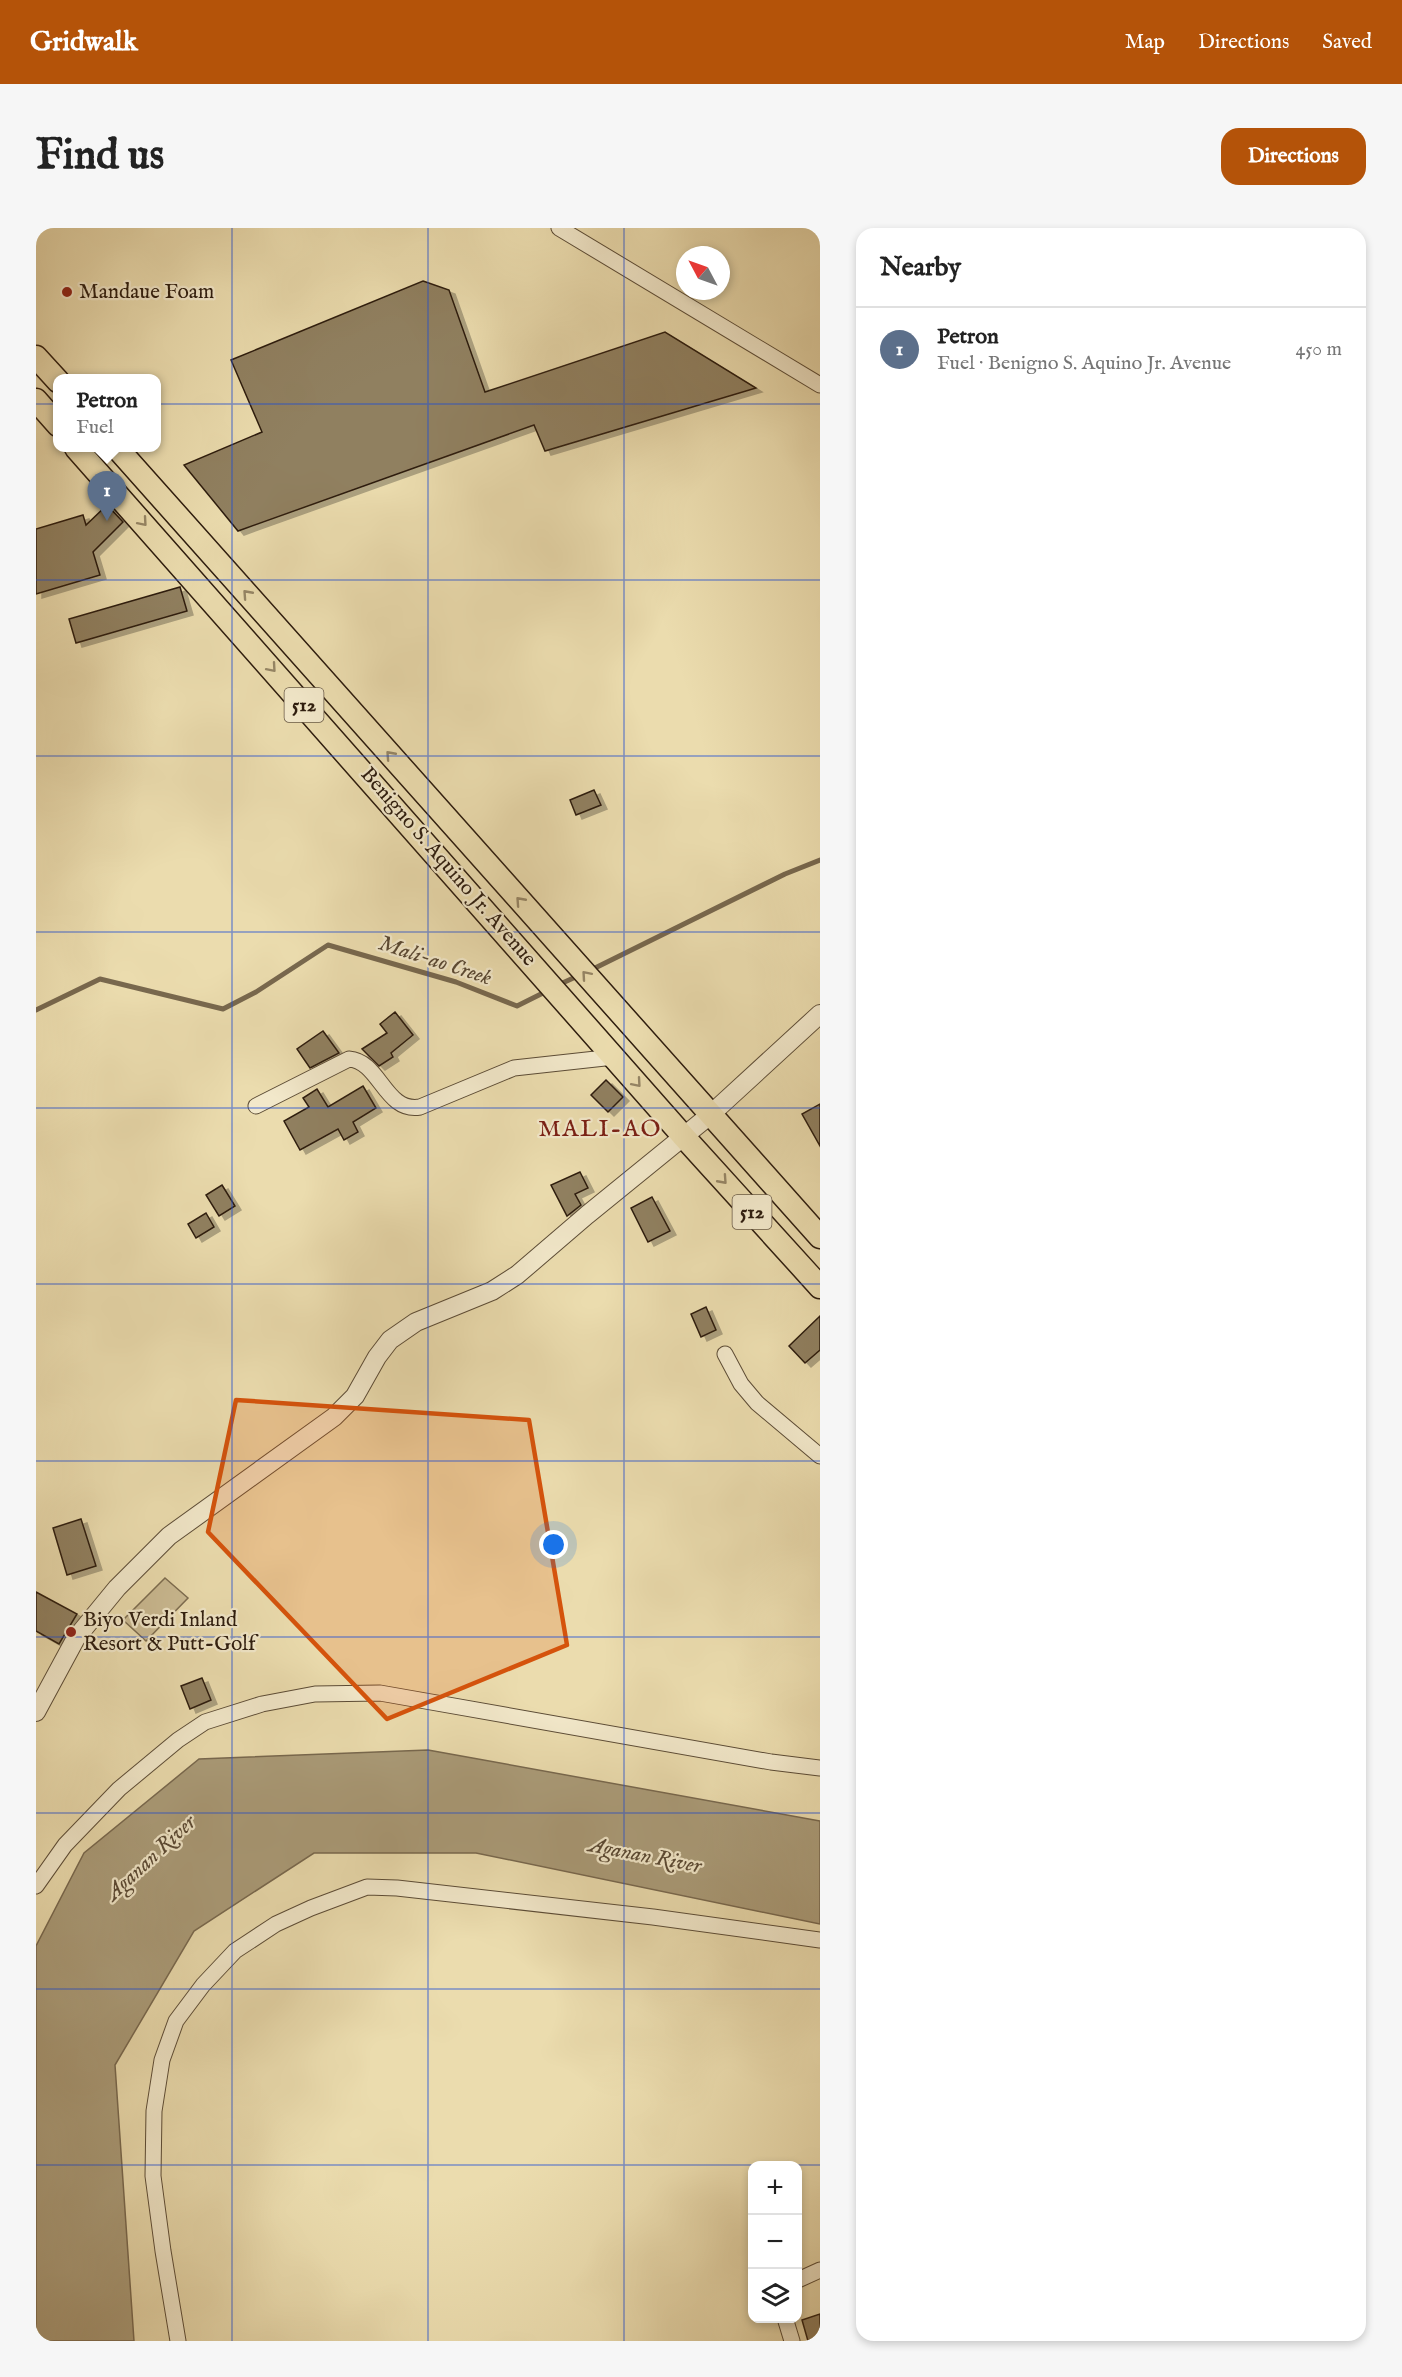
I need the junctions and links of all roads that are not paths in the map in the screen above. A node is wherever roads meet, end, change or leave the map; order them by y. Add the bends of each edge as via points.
1 (558, 228) edge
2 (36, 357) edge
3 (53, 376) edge
4 (820, 385) edge
5 (36, 400) edge
6 (53, 420) edge
7 (80, 452) edge
8 (121, 452) edge
9 (820, 1014) edge
10 (614, 1057) junction
11 (256, 1107) dead end
12 (710, 1115) junction
13 (684, 1137) junction
14 (820, 1237) edge
15 (820, 1287) edge
16 (725, 1354) dead end
17 (820, 1456) edge
18 (36, 1712) edge
19 (820, 1768) edge
20 (36, 1886) edge
21 (820, 1940) edge
22 (820, 2270) edge
23 (802, 2278) edge
24 (786, 2323) edge
25 (178, 2341) edge
26 (792, 2341) edge

1 - 4 street
2 - 3 main road
5 - 6 main road
7 -> 10 main road, Benigno S. Aquino Jr. Avenue / 512
12 -> 8 main road, Benigno S. Aquino Jr. Avenue / 512
9 - 12 street
10 - 11 street via 514,1068 411,1108 397,1102 358,1060 349,1059
10 -> 13 main road, Benigno S. Aquino Jr. Avenue / 512
12 - 13 street
12 - 14 main road, Benigno S. Aquino Jr. Avenue / 512
13 -> 15 main road, Benigno S. Aquino Jr. Avenue / 512
13 - 18 street via 518,1275 492,1291 416,1322 390,1340 355,1396 334,1417 169,1536 117,1588 76,1638
16 - 17 street via 741,1384 757,1403
19 - 20 street via 380,1693 315,1694 262,1704 205,1722 178,1740 120,1789 73,1837
21 - 25 street via 642,1916 367,1887 276,1924 235,1951 203,1984 176,2021 162,2060 154,2111 153,2176
22 - 23 street
24 - 26 street

